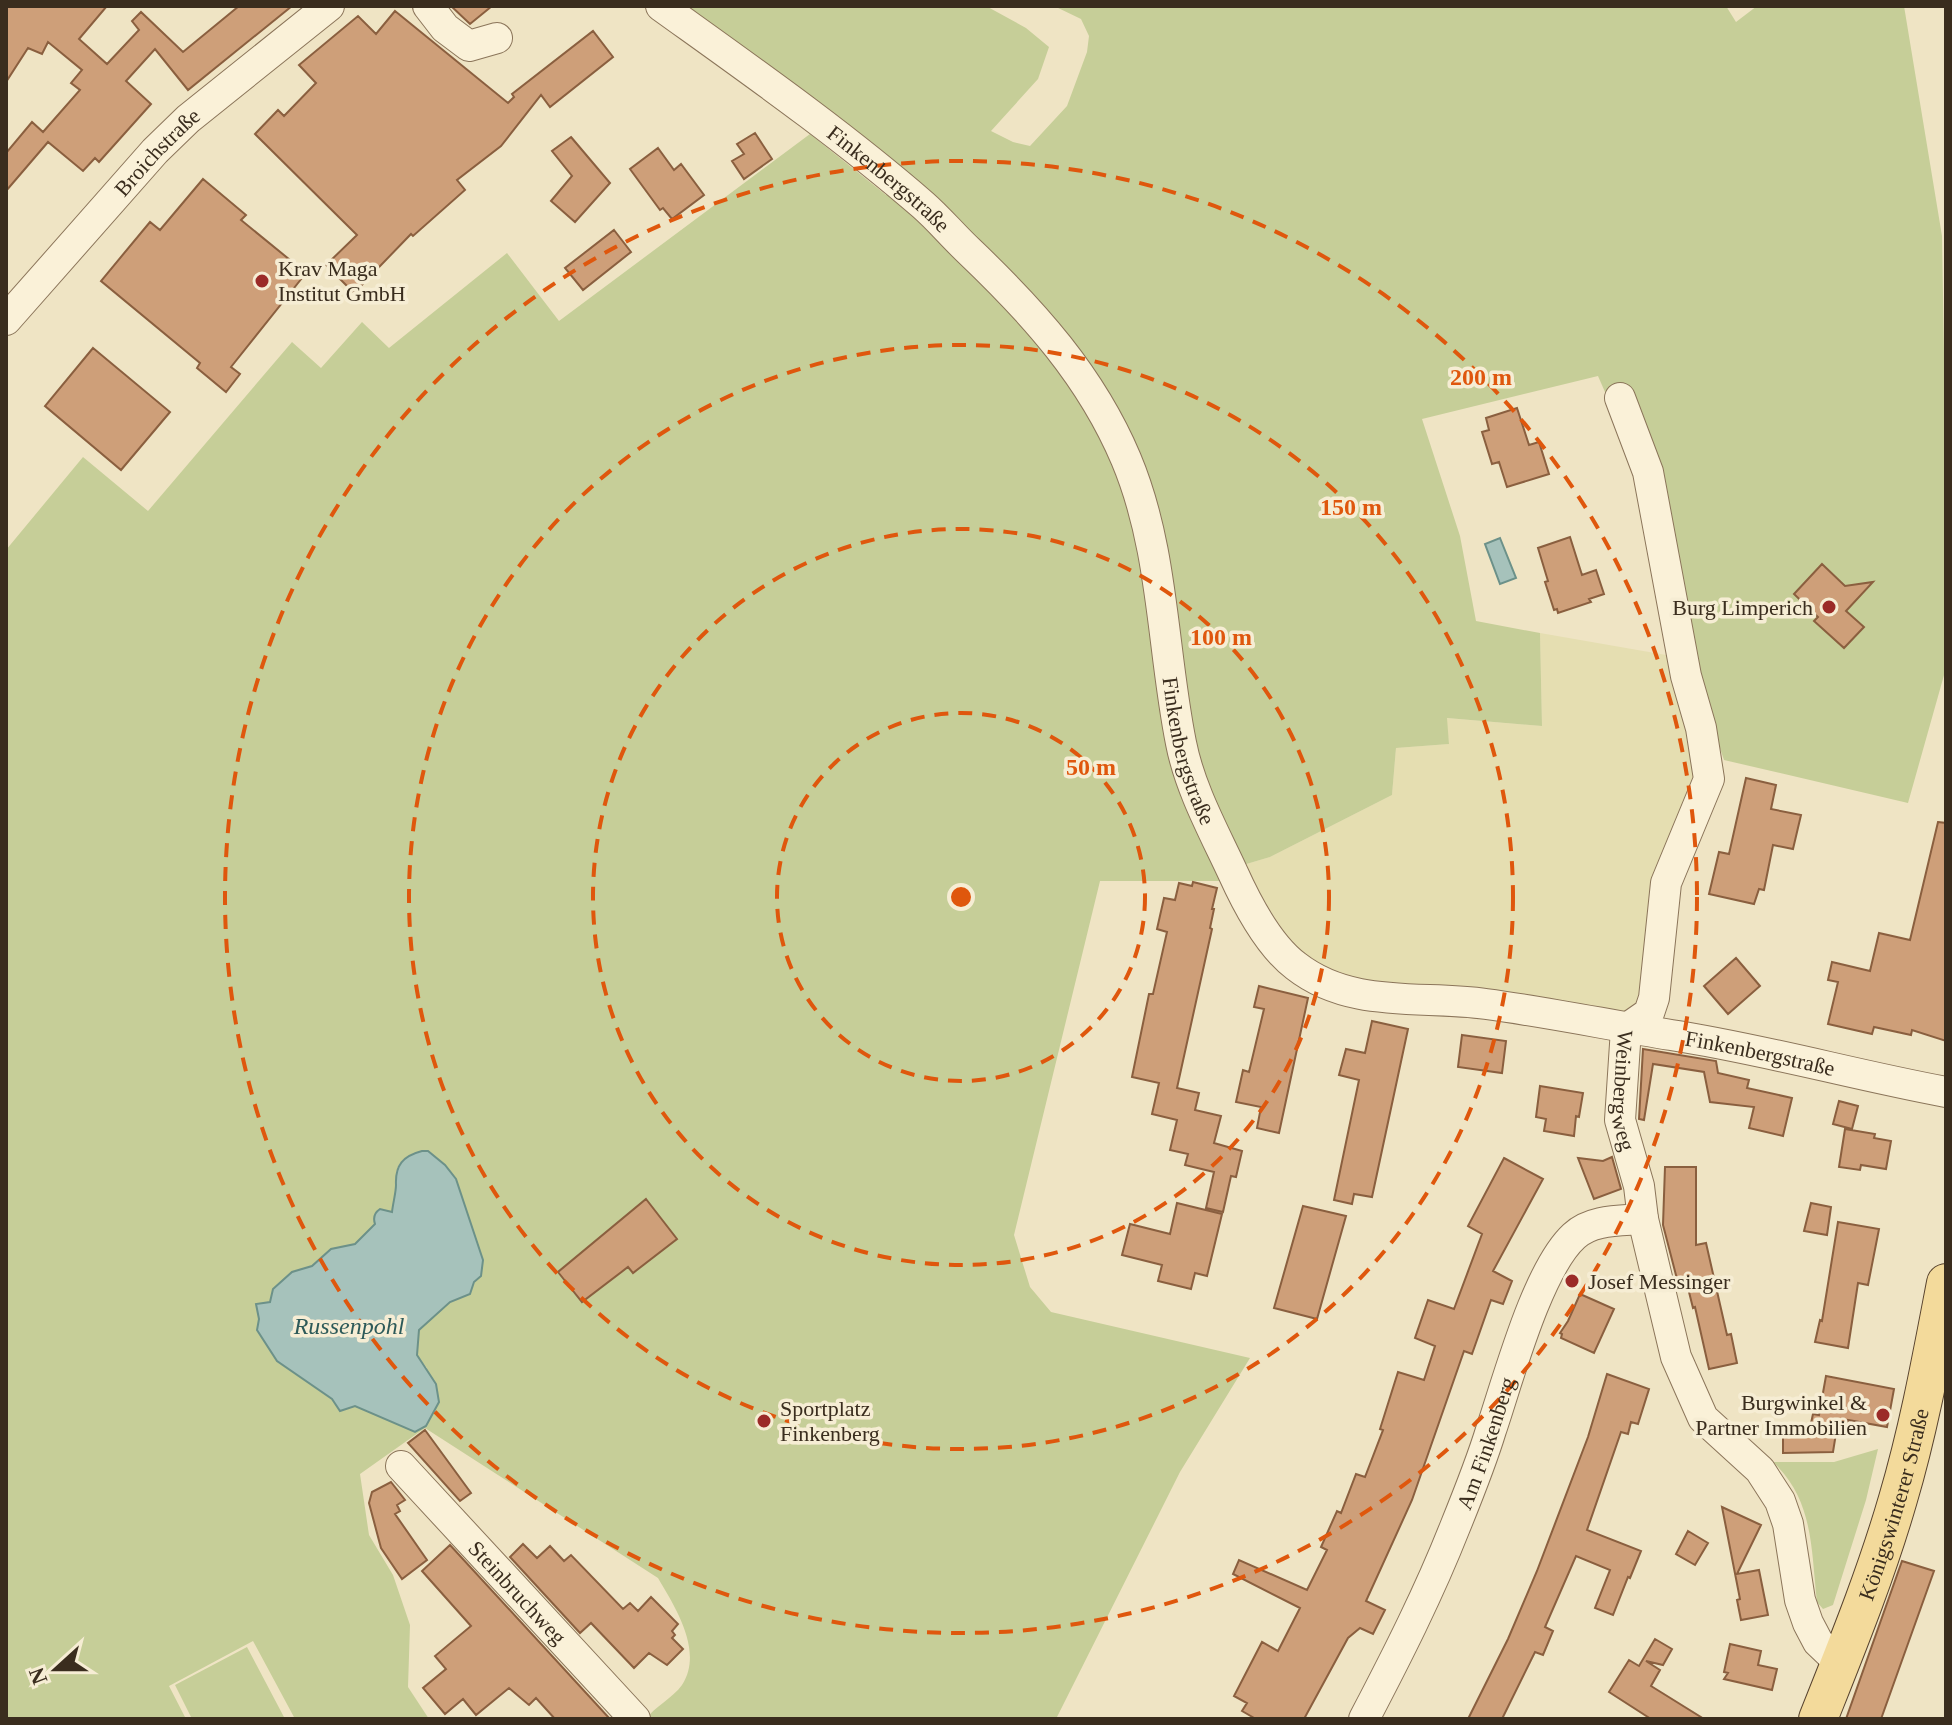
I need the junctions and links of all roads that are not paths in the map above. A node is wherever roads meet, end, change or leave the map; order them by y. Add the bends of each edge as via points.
1 (329, 6) edge
2 (428, 6) edge
3 (661, 6) edge
4 (497, 38) dead end
5 (6, 320) edge
6 (1620, 398) dead end
7 (1626, 1029) junction
8 (1946, 1092) edge
9 (1643, 1219) junction
10 (1946, 1283) edge
11 (1934, 1416) edge
12 (401, 1466) dead end
13 (1840, 1663) junction
14 (635, 1719) edge
15 (1364, 1719) edge
16 (1818, 1719) edge

1 - 5 street, Broichstraße via 155,151
2 - 4 street via 469,46
3 - 7 street, Finkenbergstraße via 925,206 1050,333 1089,388 1126,458 1149,526 1169,679 1182,749 1199,800 1241,890 1282,953 1318,980 1352,994 1483,1004
6 - 7 street, Weinbergweg via 1648,472 1709,779 1666,883 1652,1005
7 - 8 street, Finkenbergstraße
7 - 9 street, Weinbergweg via 1620,1120
9 - 13 street, Weinbergweg via 1676,1357 1703,1418 1760,1470 1780,1501 1808,1623 1818,1642
9 - 15 street, Am Finkenberg via 1594,1224 1557,1255 1417,1618
10 - 11 main road, Königswinterer Straße
11 - 13 main road, Königswinterer Straße
12 - 14 street, Steinbruchweg
13 - 16 main road, Königswinterer Straße

